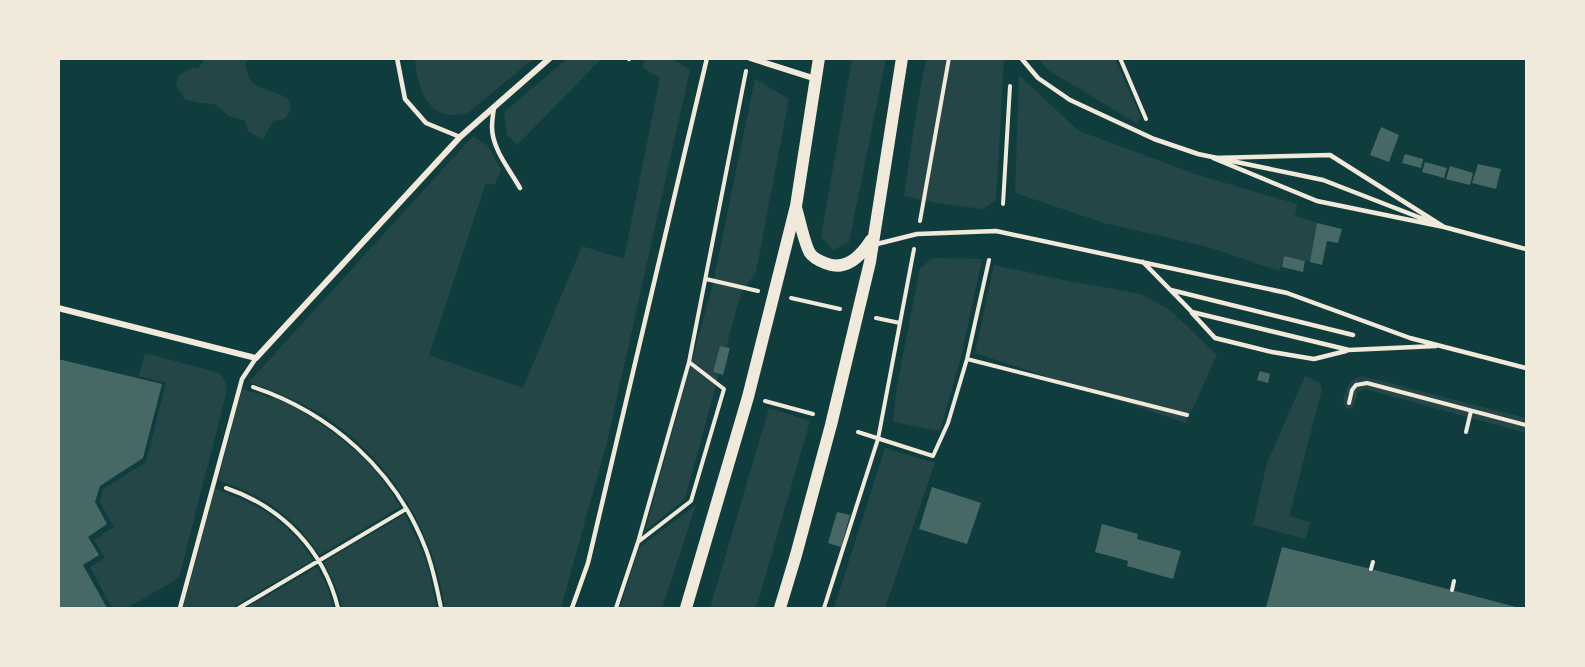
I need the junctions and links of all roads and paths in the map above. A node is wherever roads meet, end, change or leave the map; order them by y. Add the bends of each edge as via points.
1 (397, 58) edge
2 (550, 58) edge
3 (707, 58) edge
4 (750, 58) edge
5 (819, 58) edge
6 (902, 58) edge
7 (949, 58) edge
8 (1021, 58) edge
9 (1120, 58) edge
10 (747, 70) dead end
11 (816, 79) junction
12 (1010, 86) dead end
13 (494, 108) junction
14 (460, 137) junction
15 (1154, 139) junction
16 (1213, 158) junction
17 (520, 188) dead end
18 (923, 202) dead end
19 (1003, 204) dead end
20 (796, 206) junction
21 (1444, 227) junction
22 (874, 240) junction
23 (1527, 249) edge
24 (912, 260) dead end
25 (989, 260) dead end
26 (1143, 262) junction
27 (706, 279) junction
28 (752, 290) dead end
29 (1171, 290) junction
30 (797, 299) dead end
31 (58, 308) edge
32 (839, 309) dead end
33 (1192, 312) junction
34 (882, 319) dead end
35 (900, 323) junction
36 (1353, 335) dead end
37 (1440, 346) junction
38 (1349, 350) junction
39 (256, 358) junction
40 (967, 359) junction
41 (690, 362) junction
42 (1527, 368) edge
43 (241, 383) junction
44 (765, 401) dead end
45 (1349, 403) dead end
46 (1472, 411) junction
47 (813, 414) dead end
48 (1187, 415) dead end
49 (1527, 425) edge
50 (858, 432) dead end
51 (1466, 432) dead end
52 (878, 439) junction
53 (213, 484) junction
54 (406, 508) junction
55 (638, 542) junction
56 (318, 561) junction
57 (1373, 562) dead end
58 (1371, 569) dead end
59 (1454, 581) dead end
60 (1452, 590) dead end
61 (180, 609) edge
62 (239, 609) edge
63 (338, 609) edge
64 (441, 609) edge
65 (572, 609) edge
66 (616, 609) edge
67 (686, 609) edge
68 (780, 609) edge
69 (824, 609) edge

1 - 14 lane via 405,99 426,123
2 - 13 street
3 - 65 lane via 588,563
4 - 11 street
5 - 11 main road
6 - 22 main road
7 - 18 path
8 - 15 lane via 1038,78 1070,100
9 - 15 path
10 - 27 path
11 - 20 main road
12 - 19 path
13 - 14 street
13 - 17 lane via 495,142
14 - 39 street
15 - 16 lane
16 - 21 lane via 1323,180
16 - 21 lane via 1317,201
16 - 21 lane via 1330,155
20 - 22 main road via 810,253 831,266 844,265 863,254
20 - 67 main road via 748,397
21 - 23 lane
22 - 26 lane via 996,231
22 - 68 main road via 831,425
24 - 35 path
25 - 40 path
26 - 29 lane
26 - 37 lane via 1287,293
27 - 28 path
27 - 41 path
29 - 33 lane
29 - 36 lane
30 - 32 path
31 - 39 street
33 - 38 lane
33 - 38 lane via 1215,338 1272,352 1314,359
34 - 35 path
35 - 52 path
37 - 38 lane
37 - 42 lane
39 - 43 lane
40 - 48 path
40 - 52 path via 948,423 933,456
41 - 55 path
41 - 55 path via 724,389 691,501
43 - 53 lane
43 - 54 path via 295,405 346,438 382,472
44 - 47 path
45 - 46 path via 1356,385 1367,383
46 - 49 path
46 - 51 path
50 - 52 path
52 - 69 path
53 - 56 path via 270,508 294,529
53 - 61 lane
54 - 56 path
54 - 64 path via 429,557
55 - 66 path
56 - 62 path
56 - 63 path
57 - 58 path
59 - 60 path

